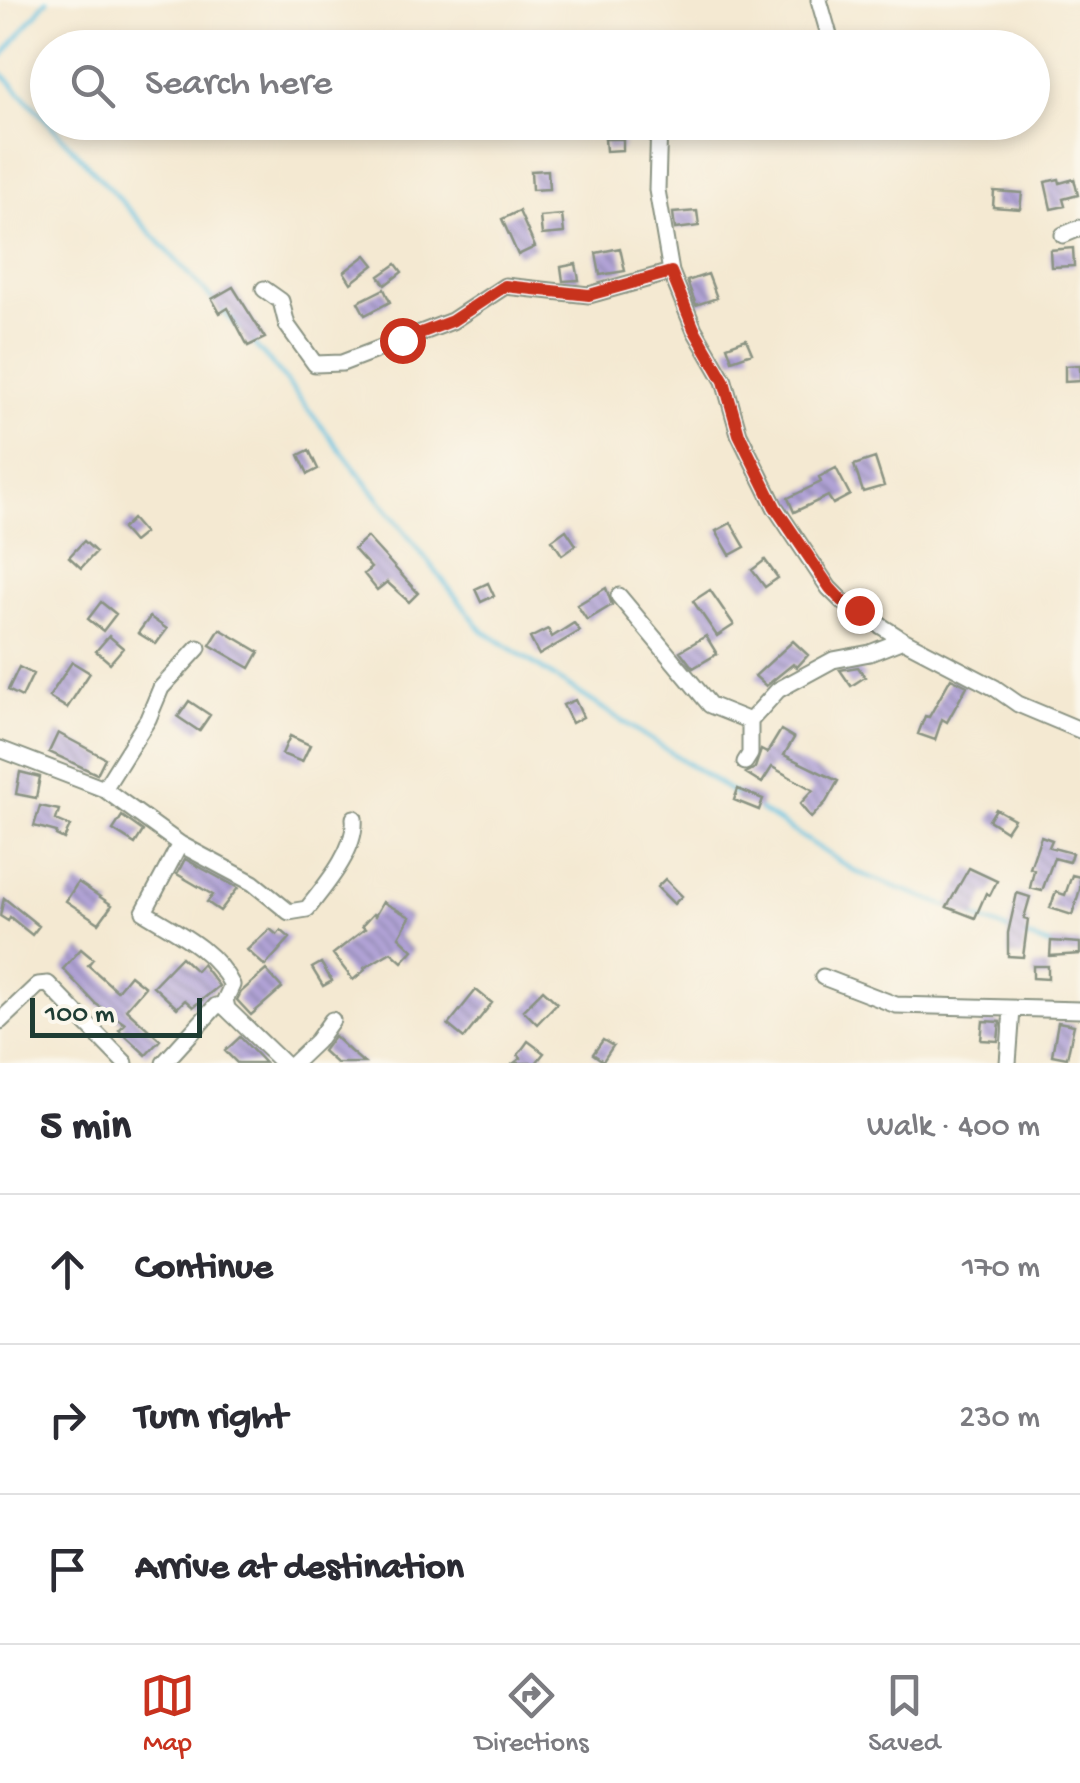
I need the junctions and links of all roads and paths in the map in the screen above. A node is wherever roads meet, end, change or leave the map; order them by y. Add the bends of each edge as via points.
1 (819, 0) edge
2 (828, 30) edge
3 (658, 140) edge
4 (1080, 228) edge
5 (1063, 235) dead end
6 (671, 272) junction
7 (264, 289) dead end
8 (618, 596) dead end
9 (904, 640) junction
10 (198, 648) dead end
11 (750, 721) junction
12 (1080, 730) edge
13 (0, 750) edge
14 (746, 762) dead end
15 (104, 789) junction
16 (354, 818) dead end
17 (180, 844) junction
18 (823, 977) dead end
19 (227, 1008) junction
20 (1012, 1010) junction
21 (1080, 1010) edge
22 (332, 1020) dead end
23 (0, 1021) edge
24 (125, 1063) edge
25 (164, 1063) edge
26 (283, 1063) edge
27 (294, 1063) edge
28 (1008, 1063) edge

1 - 2 street
3 - 6 street via 657,190
4 - 5 street
6 - 7 street via 589,295 505,286 452,321 342,364 316,364 287,325 281,300
6 - 9 street via 775,507 842,601
8 - 11 street via 710,705
9 - 11 street via 833,660 778,690
9 - 12 street via 1018,704
10 - 15 street via 162,688
11 - 14 street
13 - 15 street
15 - 17 street
16 - 17 street via 355,832 340,862 307,910 289,912 252,883
17 - 19 street via 144,912 200,946 226,974 232,985
18 - 20 street via 896,1005
19 - 25 street via 216,1006
19 - 26 street
20 - 21 street
20 - 28 street
22 - 27 street
23 - 24 street via 38,985 48,984

